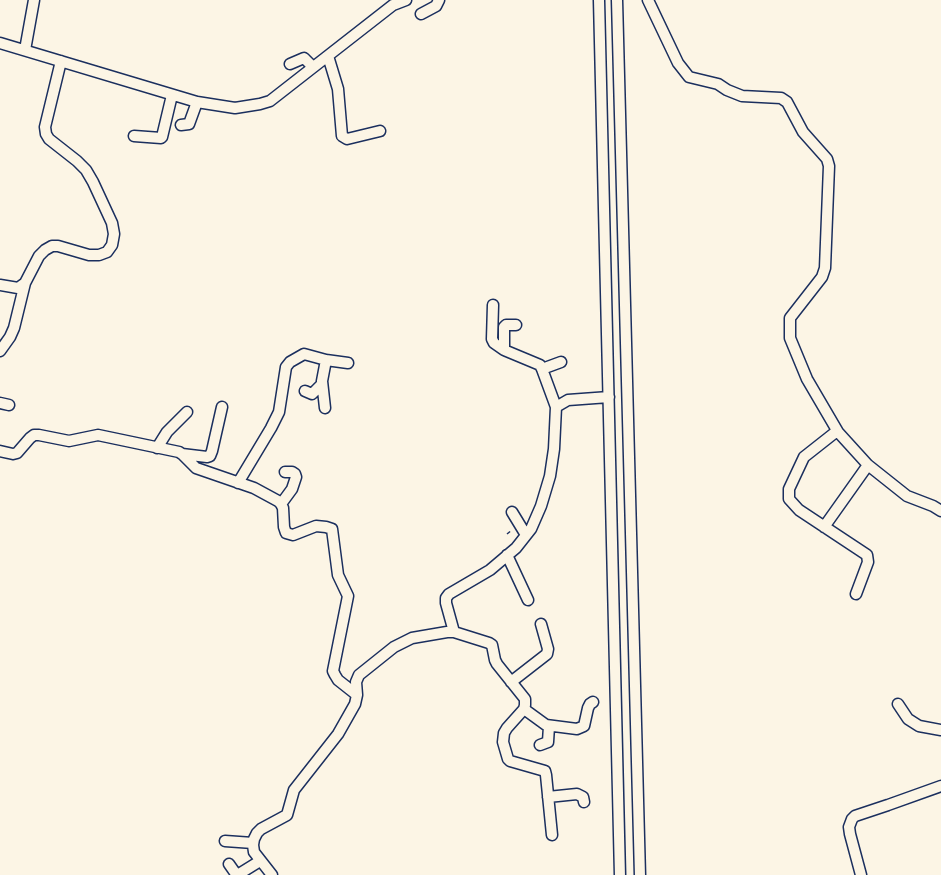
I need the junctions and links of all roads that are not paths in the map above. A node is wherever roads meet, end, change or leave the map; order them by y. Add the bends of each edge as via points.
1 (34, 0) edge
2 (406, 0) edge
3 (439, 0) edge
4 (599, 0) edge
5 (617, 0) edge
6 (648, 0) edge
7 (392, 3) edge
8 (421, 14) dead end
9 (0, 43) edge
10 (25, 50) junction
11 (328, 56) junction
12 (61, 61) junction
13 (290, 64) dead end
14 (313, 67) junction
15 (172, 95) junction
16 (197, 102) junction
17 (181, 125) dead end
18 (380, 131) dead end
19 (134, 136) dead end
20 (25, 283) junction
21 (0, 285) edge
22 (493, 305) dead end
23 (516, 325) dead end
24 (504, 350) junction
25 (0, 351) edge
26 (326, 360) junction
27 (561, 362) dead end
28 (348, 363) dead end
29 (542, 369) junction
30 (322, 384) junction
31 (305, 391) dead end
32 (609, 397) junction
33 (222, 407) dead end
34 (556, 407) junction
35 (325, 408) dead end
36 (187, 412) dead end
37 (837, 431) junction
38 (157, 448) junction
39 (0, 451) edge
40 (182, 454) junction
41 (868, 464) junction
42 (285, 472) dead end
43 (238, 483) junction
44 (281, 504) junction
45 (941, 511) edge
46 (512, 512) dead end
47 (824, 528) junction
48 (526, 535) junction
49 (507, 555) junction
50 (856, 594) dead end
51 (528, 600) dead end
52 (541, 624) dead end
53 (454, 632) junction
54 (511, 682) junction
55 (357, 695) junction
56 (593, 702) dead end
57 (898, 704) dead end
58 (524, 709) junction
59 (549, 726) junction
60 (941, 730) edge
61 (540, 745) dead end
62 (941, 786) edge
63 (548, 797) junction
64 (584, 802) dead end
65 (552, 835) dead end
66 (225, 841) dead end
67 (253, 843) junction
68 (260, 861) junction
69 (229, 864) dead end
70 (272, 875) edge
71 (620, 875) edge
72 (640, 875) edge
73 (861, 875) edge

1 - 10 street
2 - 7 street
3 - 8 street via 436,6
4 - 32 street
5 - 72 street
6 - 37 street via 678,63 689,77 718,84 742,96 781,98 787,102 803,132 826,159 829,166 825,268 822,277 790,318 789,331 807,379
7 - 11 street
9 - 10 street
10 - 12 street
11 - 14 street
11 - 18 street via 338,90 342,136 347,139
12 - 15 street
12 - 20 street via 45,127 46,134 86,170 112,223 114,234 112,245 107,252 100,255 89,255 52,246 39,256
13 - 14 street via 304,58
14 - 16 street via 270,101 235,108
15 - 16 street
15 - 19 street via 162,137
16 - 17 street via 188,124
20 - 21 street via 18,288
20 - 25 street via 14,328
22 - 24 street via 492,339
23 - 24 street via 504,327
24 - 29 street via 540,365
26 - 28 street
26 - 30 street
26 - 43 street via 304,354 286,367 279,412
27 - 29 street
29 - 34 street
30 - 31 street via 312,394
30 - 35 street
32 - 34 street via 568,400
32 - 71 street
33 - 40 street via 210,456
34 - 48 street via 550,476 541,506
36 - 38 street via 167,432
37 - 41 street
37 - 47 street via 804,457 789,489 789,499 799,510
38 - 39 street via 98,435 69,441 34,435 17,453
38 - 40 street
40 - 43 street via 196,468
41 - 45 street via 907,496
41 - 47 street
42 - 44 street via 292,472 296,477 292,489
43 - 44 street via 254,488
44 - 55 street via 286,534 316,526 330,527 334,532 338,575 348,596 333,671 338,680
46 - 48 street
47 - 50 street via 867,555 868,562
48 - 49 street
49 - 51 street
49 - 53 street via 490,570 446,598
52 - 54 street via 547,654
53 - 54 street via 492,645 495,660
53 - 55 street via 418,636 394,647 359,675 356,682
54 - 58 street via 525,699
55 - 67 street via 342,728 294,790 287,815 257,832
56 - 59 street via 588,708 586,723 581,728
57 - 60 street via 908,719 919,726
58 - 59 street
58 - 63 street via 506,728 503,742 508,759 513,763 545,771
59 - 61 street via 548,742
62 - 73 street via 852,819 850,834
63 - 64 street via 577,794 583,797
63 - 65 street
66 - 67 street
67 - 68 street via 254,852
68 - 69 street via 239,874 236,874
68 - 70 street

